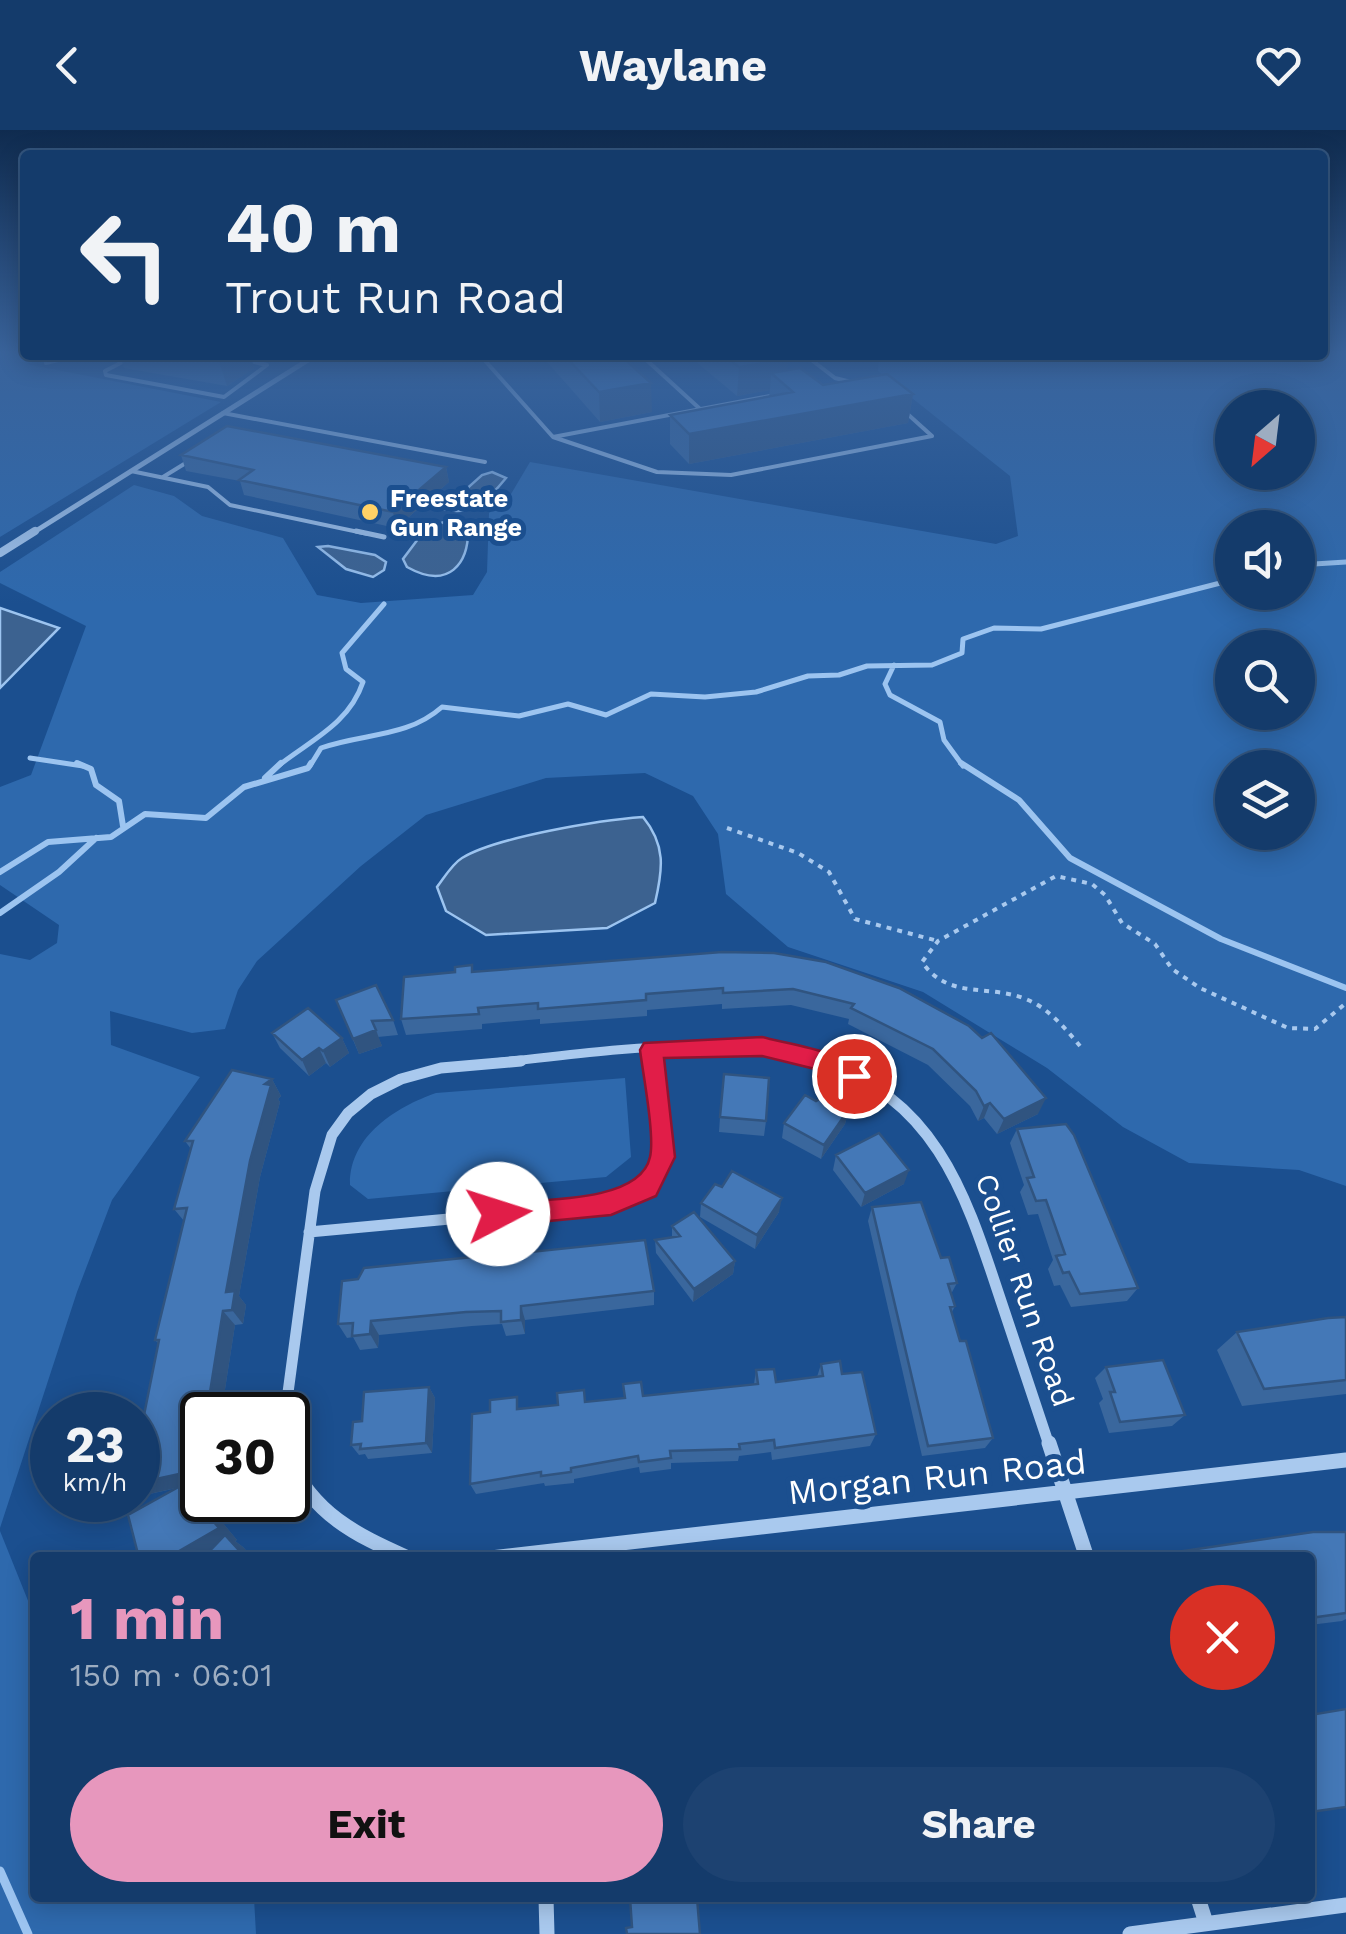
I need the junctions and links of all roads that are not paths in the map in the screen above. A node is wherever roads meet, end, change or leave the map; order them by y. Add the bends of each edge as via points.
1 (186, 436) edge
2 (346, 436) edge
3 (554, 436) edge
4 (931, 436) edge
5 (194, 458) edge
6 (485, 462) dead end
7 (131, 470) junction
8 (163, 477) junction
9 (384, 537) dead end
10 (0, 552) edge
11 (652, 1050) junction
12 (309, 1232) junction
13 (288, 1392) edge
14 (1346, 1460) edge
15 (1066, 1493) junction
16 (310, 1501) edge
17 (395, 1552) edge
18 (560, 1552) edge
19 (1085, 1552) edge
20 (546, 1902) edge
21 (1199, 1902) edge
22 (1346, 1905) edge
23 (1206, 1923) junction
24 (547, 1934) edge
25 (1130, 1934) edge

1 - 7 street
2 - 6 lane
3 - 4 lane via 657,472 732,475
5 - 8 lane
7 - 8 lane
7 - 10 street
8 - 9 lane via 208,487 230,504
11 - 12 street, Collier Run Road via 440,1068 390,1083 354,1108 328,1140 315,1173
11 - 12 street via 663,1157 656,1179 637,1196 611,1204
11 - 15 street, Collier Run Road via 732,1044 808,1057 883,1094 926,1132 966,1195
12 - 13 street, Collier Run Road
14 - 15 street, Morgan Run Road
15 - 18 street, Morgan Run Road
15 - 19 street, Collier Run Road
16 - 17 street via 334,1524
20 - 24 street
21 - 23 street
22 - 23 street
23 - 25 street

